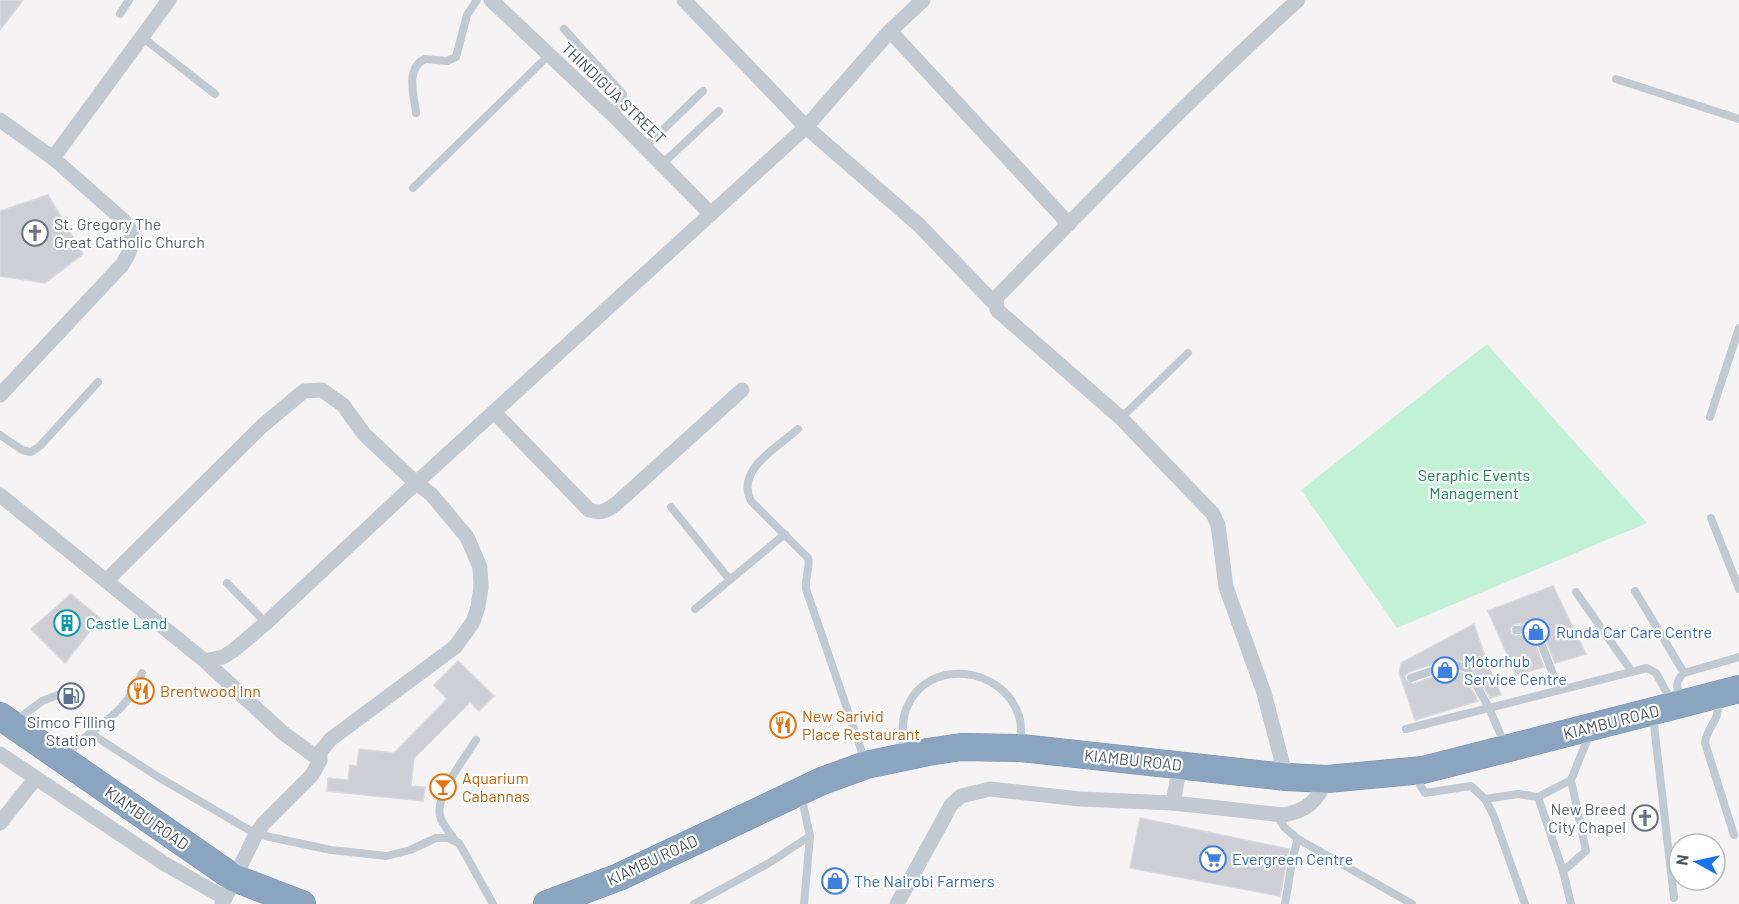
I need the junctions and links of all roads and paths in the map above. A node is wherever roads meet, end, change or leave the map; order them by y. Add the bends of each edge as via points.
1 (129, 0) edge
2 (169, 0) edge
3 (477, 0) edge
4 (491, 0) edge
5 (684, 0) edge
6 (923, 0) edge
7 (1298, 0) edge
8 (120, 14) dead end
9 (564, 29) dead end
10 (891, 31) junction
11 (142, 37) junction
12 (549, 55) junction
13 (1616, 79) dead end
14 (703, 92) dead end
15 (215, 94) dead end
16 (719, 111) dead end
17 (416, 112) dead end
18 (613, 115) junction
19 (1739, 118) edge
20 (0, 120) edge
21 (806, 127) junction
22 (645, 147) junction
23 (53, 158) junction
24 (662, 164) junction
25 (412, 188) dead end
26 (711, 214) junction
27 (1069, 224) junction
28 (995, 304) junction
29 (1739, 328) edge
30 (1188, 353) dead end
31 (98, 382) dead end
32 (742, 390) dead end
33 (0, 395) edge
34 (494, 412) junction
35 (1710, 417) dead end
36 (1121, 418) junction
37 (798, 429) dead end
38 (0, 435) edge
39 (416, 483) junction
40 (0, 495) edge
41 (671, 507) dead end
42 (1711, 518) dead end
43 (785, 534) junction
44 (730, 580) junction
45 (106, 581) junction
46 (227, 582) dead end
47 (1739, 589) edge
48 (1635, 591) dead end
49 (1576, 592) dead end
50 (695, 609) dead end
51 (266, 623) junction
52 (1516, 630) dead end
53 (1739, 657) edge
54 (205, 661) junction
55 (1632, 672) junction
56 (142, 673) dead end
57 (1684, 673) junction
58 (1411, 678) dead end
59 (1559, 690) junction
60 (1728, 692) edge
61 (58, 695) dead end
62 (1669, 707) junction
63 (1489, 708) junction
64 (5, 720) edge
65 (1593, 727) junction
66 (1406, 729) dead end
67 (90, 733) junction
68 (476, 740) dead end
69 (1021, 748) junction
70 (1506, 748) junction
71 (0, 754) edge
72 (901, 757) junction
73 (62, 759) junction
74 (320, 760) junction
75 (866, 765) junction
76 (1180, 765) junction
77 (1412, 771) junction
78 (1286, 777) junction
79 (35, 779) junction
80 (1327, 779) junction
81 (1571, 780) junction
82 (800, 791) junction
83 (1539, 797) junction
84 (1485, 799) junction
85 (1173, 803) junction
86 (1277, 815) junction
87 (0, 823) edge
88 (256, 834) junction
89 (1734, 835) dead end
90 (810, 836) junction
91 (1298, 839) junction
92 (455, 840) junction
93 (1563, 872) junction
94 (227, 893) edge
95 (1674, 898) dead end
96 (302, 904) edge
97 (493, 904) edge
98 (547, 904) edge
99 (694, 904) edge
100 (804, 904) edge
101 (897, 904) edge
102 (1285, 904) edge
103 (1412, 904) edge
104 (1525, 904) edge
105 (1571, 904) edge

1 - 8 lane
2 - 11 street
3 - 17 lane via 467,15 456,57 447,61 424,59 416,65 412,78
4 - 12 street, THINDIGUA STREET
5 - 21 street
6 - 10 street
7 - 27 street via 1233,59
9 - 18 lane via 623,94 623,102
10 - 21 street
10 - 27 street
11 - 15 lane
11 - 23 street
12 - 18 street, THINDIGUA STREET
12 - 25 lane
13 - 19 lane
14 - 22 lane
16 - 24 lane
18 - 22 street, THINDIGUA STREET
20 - 23 street
21 - 26 street
21 - 28 street via 918,225
22 - 24 street, THINDIGUA STREET
23 - 33 street via 129,226 133,244 122,265
24 - 26 street, THINDIGUA STREET
26 - 34 street
27 - 28 street via 996,298
28 - 36 street via 997,310
29 - 35 lane
30 - 36 lane
31 - 38 lane via 31,452
32 - 34 street via 616,504 598,513 589,510
34 - 39 street
36 - 78 street via 1213,514 1226,587 1264,693
37 - 43 lane via 752,469 746,486 751,501
39 - 45 street via 364,434 331,394 304,391 262,426
39 - 51 street
39 - 74 street via 431,494 467,537 476,556 481,587 473,622 455,647 331,739 320,752
40 - 45 street
41 - 44 lane
42 - 47 lane
43 - 44 lane
43 - 75 lane via 808,558 806,589
44 - 50 lane
45 - 54 street
46 - 51 lane
48 - 57 lane
49 - 55 lane
51 - 54 street via 223,657
52 - 59 lane via 1531,629 1538,635
53 - 57 lane
54 - 74 street via 282,732
55 - 59 lane
55 - 62 lane via 1647,668 1656,673
56 - 67 lane via 117,714
57 - 62 lane via 1678,678
58 - 63 lane via 1452,664 1460,665 1473,675
59 - 63 lane
60 - 62 highway, KIAMBU ROAD
60 - 89 lane via 1705,743
61 - 64 lane
62 - 65 highway, KIAMBU ROAD
62 - 95 lane
63 - 66 lane
63 - 70 lane
64 - 73 highway, KIAMBU ROAD
65 - 70 highway, KIAMBU ROAD
65 - 81 lane
67 - 73 lane
67 - 88 lane
68 - 92 lane via 438,807 440,819
69 - 72 highway, KIAMBU ROAD via 961,747
69 - 72 lane via 1020,716 1008,697 993,683 970,673 947,674 916,691 906,709
69 - 76 highway, KIAMBU ROAD
70 - 77 highway, KIAMBU ROAD
71 - 79 street
72 - 75 highway, KIAMBU ROAD
73 - 94 highway, KIAMBU ROAD
74 - 88 street via 312,775
75 - 82 highway, KIAMBU ROAD
76 - 78 highway, KIAMBU ROAD
76 - 85 street
77 - 80 highway, KIAMBU ROAD
77 - 84 lane via 1425,793 1471,786
78 - 80 highway, KIAMBU ROAD
79 - 87 street
79 - 94 street via 165,864
80 - 86 street via 1306,808
81 - 83 lane
81 - 93 lane via 1586,851
82 - 90 lane
82 - 98 highway, KIAMBU ROAD via 620,877
83 - 84 lane via 1518,794
83 - 93 lane
84 - 104 lane
85 - 86 street
85 - 101 street via 1080,799 990,789 961,796 940,822
86 - 91 lane
88 - 92 lane via 331,850 387,856 436,838
88 - 94 street
90 - 99 lane
90 - 100 lane
91 - 102 lane
91 - 103 lane
92 - 97 lane
93 - 105 lane
94 - 96 highway, KIAMBU ROAD

